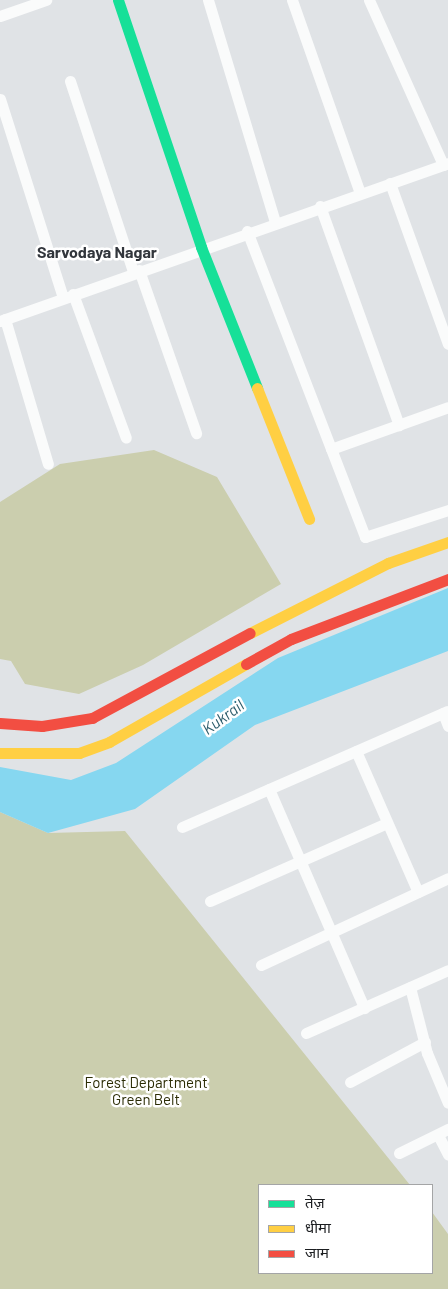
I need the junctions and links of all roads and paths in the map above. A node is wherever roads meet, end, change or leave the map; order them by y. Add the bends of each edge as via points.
1 (46, 0) edge
2 (118, 0) edge
3 (208, 0) edge
4 (292, 0) edge
5 (369, 0) edge
6 (0, 16) edge
7 (70, 81) dead end
8 (0, 99) edge
9 (445, 164) edge
10 (390, 183) junction
11 (360, 193) junction
12 (320, 206) junction
13 (275, 222) junction
14 (247, 231) junction
15 (202, 247) junction
16 (136, 271) junction
17 (68, 296) junction
18 (3, 320) edge
19 (448, 344) edge
20 (448, 407) edge
21 (399, 425) junction
22 (196, 433) dead end
23 (126, 438) dead end
24 (331, 449) junction
25 (48, 464) dead end
26 (448, 510) edge
27 (308, 519) dead end
28 (448, 542) edge
29 (448, 579) edge
30 (445, 712) edge
31 (0, 723) edge
32 (448, 726) edge
33 (356, 751) junction
34 (0, 753) edge
35 (269, 789) junction
36 (387, 823) junction
37 (182, 827) dead end
38 (300, 862) junction
39 (448, 878) edge
40 (418, 892) junction
41 (210, 901) dead end
42 (331, 932) junction
43 (260, 965) dead end
44 (448, 970) edge
45 (410, 987) junction
46 (364, 1008) junction
47 (306, 1033) dead end
48 (425, 1042) junction
49 (350, 1082) dead end
50 (448, 1103) edge
51 (443, 1132) edge
52 (399, 1154) dead end
53 (448, 1155) edge

1 - 6 street
2 - 15 street
3 - 13 street
4 - 11 street
5 - 9 street
7 - 16 street
8 - 17 street
9 - 10 street
10 - 11 street
10 - 19 street
11 - 12 street
12 - 13 street
12 - 21 street
13 - 14 street
14 - 15 street
14 - 24 street
15 - 16 street
15 - 27 street
16 - 17 street
16 - 22 street
17 - 18 street
17 - 23 street
18 - 25 street
20 - 21 street
21 - 24 street
24 - 26 street via 365,537
28 - 31 street via 388,564 292,610 92,718 42,726
29 - 34 street via 291,639 109,742 80,753
30 - 32 street
30 - 33 street
33 - 35 street
33 - 36 street
35 - 37 street
35 - 38 street
36 - 38 street
36 - 40 street
38 - 41 street
38 - 42 street
39 - 40 street
40 - 42 street
42 - 43 street
42 - 46 street
44 - 45 street
45 - 46 street
45 - 48 street
46 - 47 street
48 - 49 street
48 - 50 street
51 - 52 street
51 - 53 street

